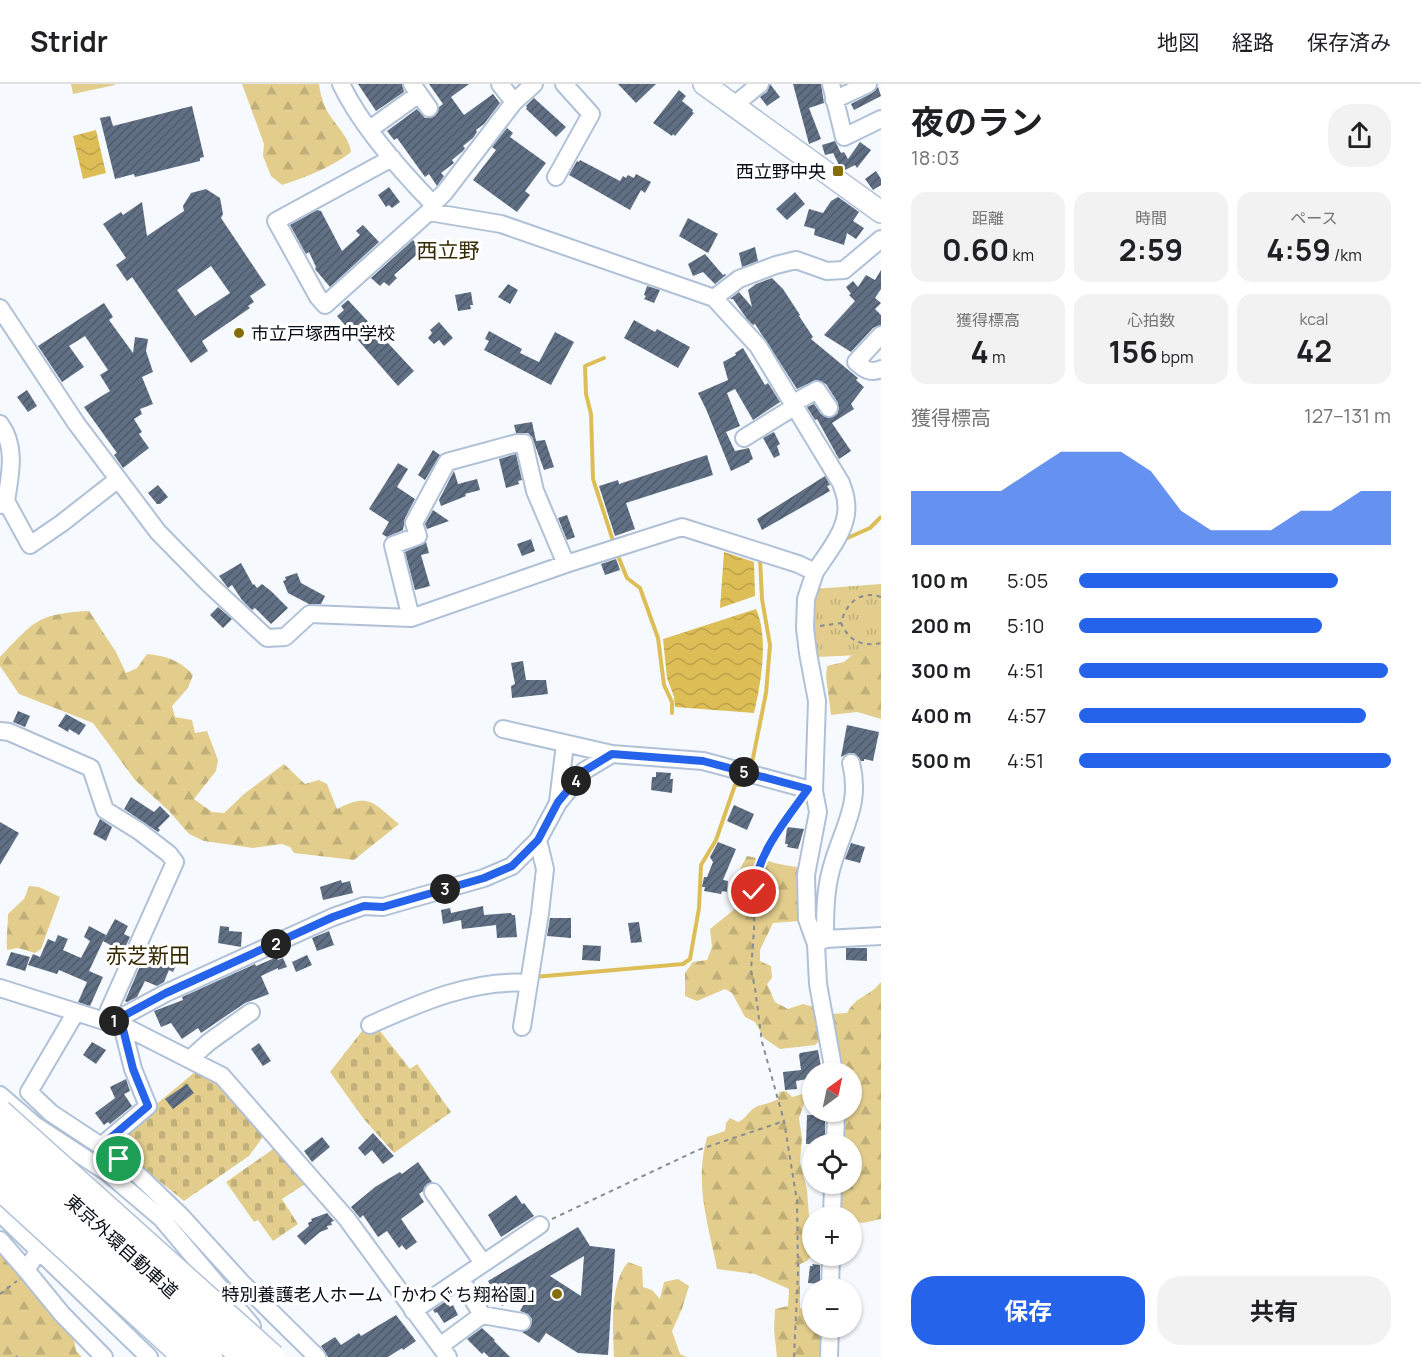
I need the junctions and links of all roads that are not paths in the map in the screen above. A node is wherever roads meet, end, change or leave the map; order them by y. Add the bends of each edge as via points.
1 (341, 84) edge
2 (500, 84) edge
3 (534, 84) edge
4 (564, 84) edge
5 (704, 84) edge
6 (760, 84) edge
7 (868, 84) edge
8 (415, 89) edge
9 (832, 92) edge
10 (514, 102) junction
11 (734, 106) junction
12 (429, 108) dead end
13 (881, 119) edge
14 (370, 129) junction
15 (393, 158) junction
16 (556, 177) dead end
17 (433, 207) junction
18 (881, 212) edge
19 (881, 239) edge
20 (714, 298) junction
21 (0, 308) edge
22 (881, 335) edge
23 (881, 369) edge
24 (793, 405) junction
25 (829, 408) dead end
26 (0, 424) edge
27 (744, 438) dead end
28 (117, 480) junction
29 (3, 503) edge
30 (566, 564) junction
31 (815, 572) junction
32 (411, 618) junction
33 (503, 729) dead end
34 (0, 731) edge
35 (565, 744) junction
36 (612, 754) junction
37 (851, 763) dead end
38 (811, 790) junction
39 (558, 802) junction
40 (538, 840) junction
41 (881, 936) edge
42 (821, 942) junction
43 (528, 983) junction
44 (0, 988) edge
45 (76, 1012) junction
46 (251, 1012) dead end
47 (113, 1022) junction
48 (370, 1025) dead end
49 (522, 1027) dead end
50 (190, 1059) junction
51 (832, 1062) edge
52 (0, 1095) edge
53 (0, 1112) edge
54 (0, 1136) edge
55 (101, 1146) junction
56 (119, 1159) junction
57 (0, 1164) edge
58 (108, 1173) junction
59 (0, 1188) edge
60 (433, 1192) dead end
61 (0, 1213) edge
62 (540, 1226) road end
63 (0, 1240) edge
64 (38, 1252) junction
65 (483, 1263) junction
66 (28, 1272) junction
67 (460, 1279) junction
68 (413, 1311) junction
69 (482, 1316) junction
70 (522, 1322) dead end
71 (830, 1338) edge
72 (444, 1352) edge
73 (104, 1357) edge
74 (149, 1357) edge
75 (185, 1357) edge
76 (210, 1357) edge
77 (243, 1357) edge
78 (273, 1357) edge
79 (282, 1357) edge
80 (317, 1357) edge
81 (829, 1357) edge

1 - 14 street
2 - 10 street
3 - 10 street
4 - 16 street via 591,114
5 - 11 main road
6 - 11 street
7 - 9 street
8 - 12 street
8 - 14 street
9 - 13 street via 844,137
10 - 17 street
11 - 18 main road
14 - 15 street
15 - 17 street
15 - 17 street via 276,221 318,297 325,305
17 - 20 street via 435,213 501,224
19 - 20 street via 844,270 827,271 796,260 739,279
20 - 24 street via 758,346
21 - 28 street
22 - 23 street via 856,362 867,371
24 - 25 street via 817,390
24 - 27 street
24 - 31 street via 841,483 847,503 837,538
26 - 29 street via 7,434 12,466
28 - 29 street via 30,545
28 - 32 street via 158,532 267,638 285,637 310,614
30 - 31 street via 682,527
30 - 32 street
30 - 32 street via 535,491 524,443 447,462 414,523 418,536 393,545
31 - 38 street via 806,599 805,628 817,701
33 - 35 street
34 - 47 street via 91,768 105,810 139,831 175,862
35 - 36 street
35 - 39 street
36 - 38 street via 703,761
36 - 39 street via 584,771
37 - 42 street via 854,796 831,870
38 - 42 street via 818,812 806,876 806,908 807,919
39 - 40 street
40 - 43 street via 544,869
40 - 47 street via 512,866 484,878 333,917 166,993
41 - 42 street
42 - 51 street via 818,984
43 - 48 street via 486,984 426,1001
43 - 49 street
44 - 45 street
45 - 47 street
45 - 55 street via 29,1092 51,1113
46 - 50 street
47 - 50 street
47 - 55 street via 148,1106
50 - 68 street via 222,1076 347,1219
52 - 58 street via 36,1126
53 - 78 highway, bridge
54 - 77 highway, 東京外環自動車道, bridge
55 - 56 street
56 - 58 street
56 - 80 street via 181,1216
57 - 76 highway, 東京外環自動車道, bridge
58 - 79 street via 162,1219
59 - 75 highway, bridge
60 - 65 street
61 - 64 street
62 - 65 street
63 - 66 street
64 - 66 street
64 - 74 street
65 - 67 street
66 - 73 street
67 - 68 street
67 - 69 street
68 - 72 street
69 - 70 street
69 - 72 street
71 - 81 street

